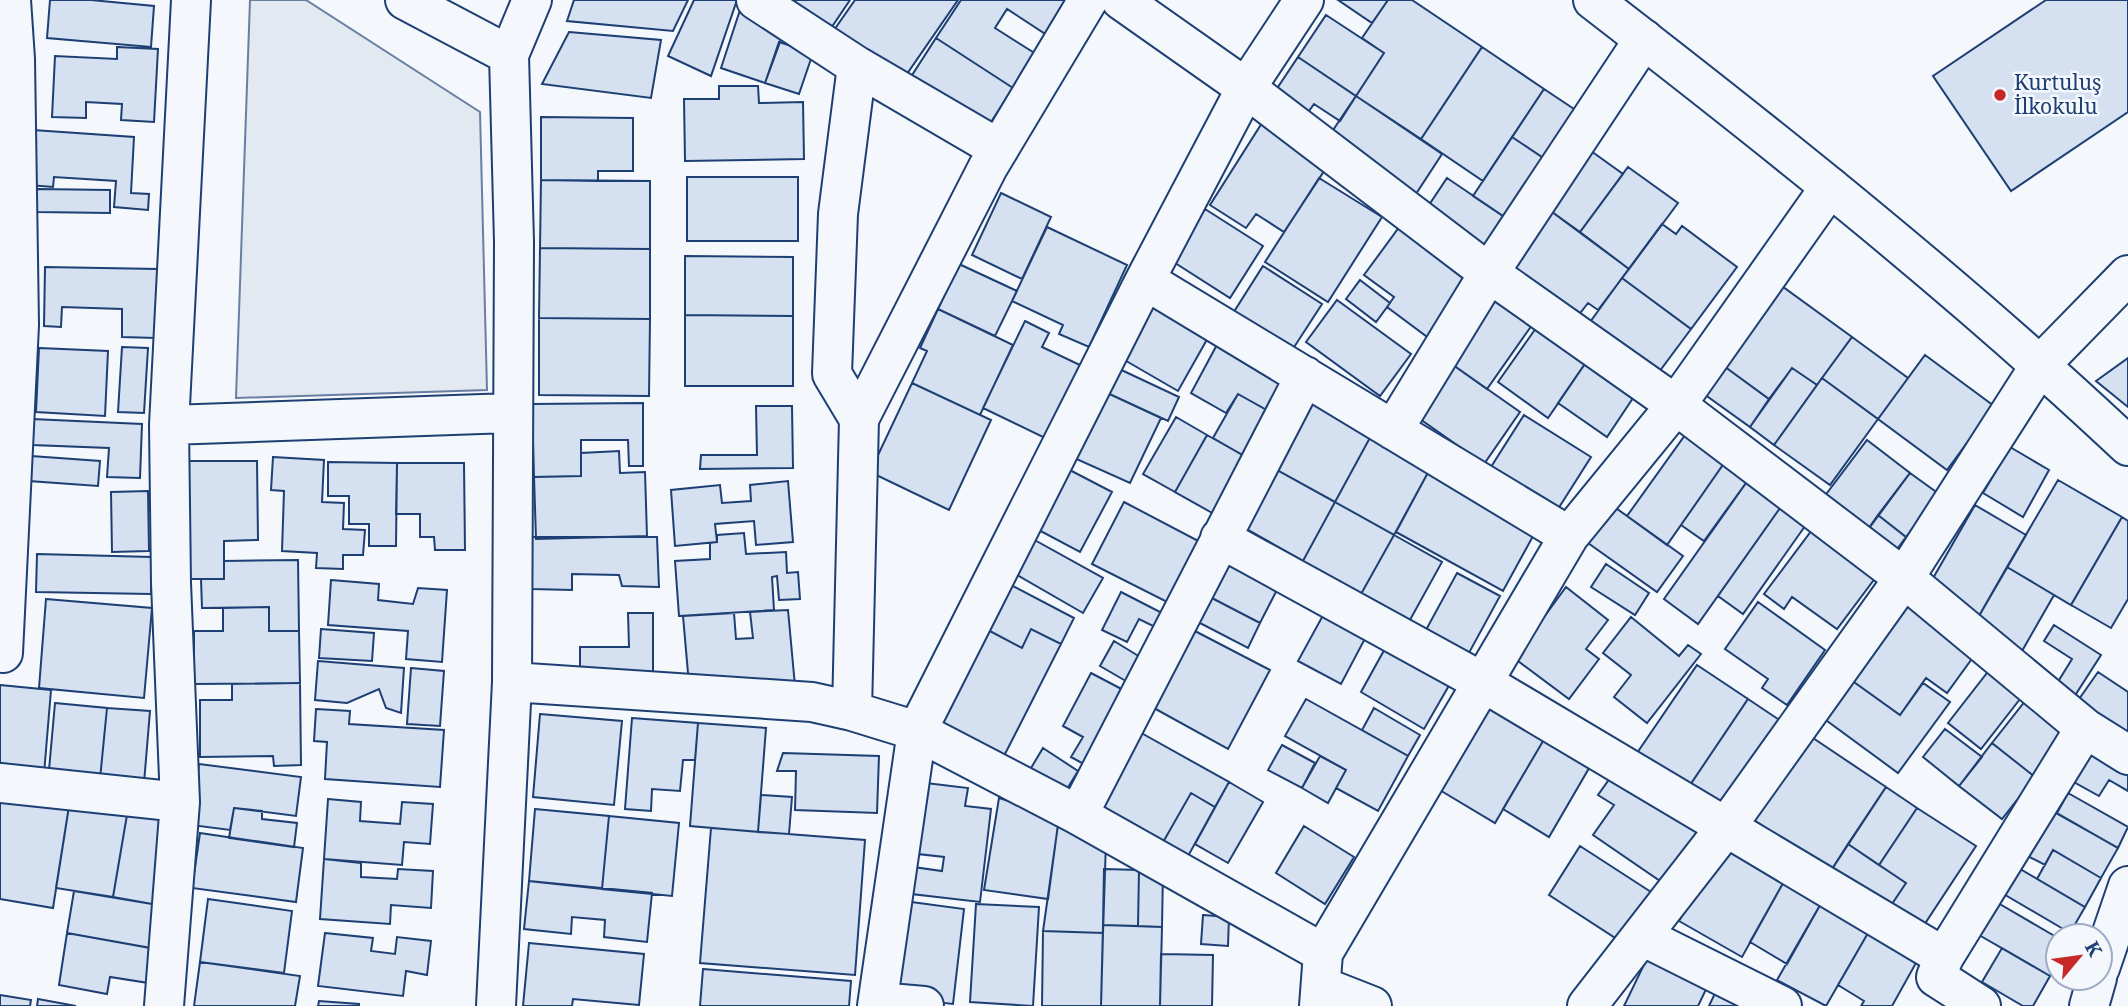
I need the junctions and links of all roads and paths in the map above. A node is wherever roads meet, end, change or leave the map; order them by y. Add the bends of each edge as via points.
1 (11, 0) edge
2 (191, 0) edge
3 (405, 0) edge
4 (532, 0) edge
5 (756, 0) edge
6 (1088, 0) edge
7 (1121, 0) edge
8 (1304, 0) edge
9 (1592, 0) edge
10 (1644, 39) junction
11 (509, 55) junction
12 (856, 66) junction
13 (1246, 88) junction
14 (999, 149) junction
15 (1830, 187) junction
16 (1489, 273) junction
17 (2128, 275) edge
18 (1145, 280) junction
19 (2041, 365) junction
20 (1305, 376) junction
21 (1676, 405) junction
22 (513, 413) junction
23 (859, 419) junction
24 (169, 425) junction
25 (1393, 430) junction
26 (2128, 446) edge
27 (1569, 536) junction
28 (1220, 538) junction
29 (1904, 578) junction
30 (3, 653) dead end
31 (512, 682) junction
32 (1484, 683) junction
33 (852, 711) junction
34 (2085, 728) junction
35 (917, 731) junction
36 (2128, 755) edge
37 (0, 783) edge
38 (180, 802) junction
39 (1078, 815) junction
40 (1726, 827) junction
41 (2128, 886) edge
42 (2114, 927) edge
43 (1642, 936) junction
44 (1944, 957) junction
45 (1321, 982) edge
46 (878, 1004) edge
47 (164, 1006) edge
48 (496, 1006) edge
49 (924, 1006) edge
50 (1372, 1006) edge
51 (1587, 1006) edge
52 (1782, 1006) edge
53 (1981, 1006) edge

1 - 30 street via 19,325
2 - 24 street
3 - 11 street
4 - 11 street
5 - 12 street
6 - 14 street
7 - 13 street
8 - 13 street
9 - 10 street
10 - 15 street
10 - 16 street
11 - 22 street
12 - 14 street
12 - 23 street via 838,214 832,374
13 - 16 street
13 - 18 street
14 - 23 street
15 - 19 street
15 - 21 street
16 - 21 street
16 - 25 street
17 - 19 street
18 - 20 street
18 - 35 street
19 - 26 street
19 - 29 street
20 - 25 street
20 - 28 street
21 - 27 street
21 - 29 street
22 - 24 street
22 - 31 street
23 - 33 street
24 - 38 street
25 - 27 street
27 - 32 street
28 - 32 street
28 - 39 street
29 - 34 street
29 - 40 street
31 - 33 street via 812,702
31 - 48 street
32 - 40 street
32 - 45 street
33 - 35 street
34 - 36 street
34 - 44 street
35 - 39 street
35 - 46 street
37 - 38 street
38 - 47 street
39 - 45 street
40 - 43 street
40 - 44 street
41 - 42 street
43 - 51 street
43 - 52 street
44 - 53 street via 1936,977
45 - 50 street
46 - 49 street

